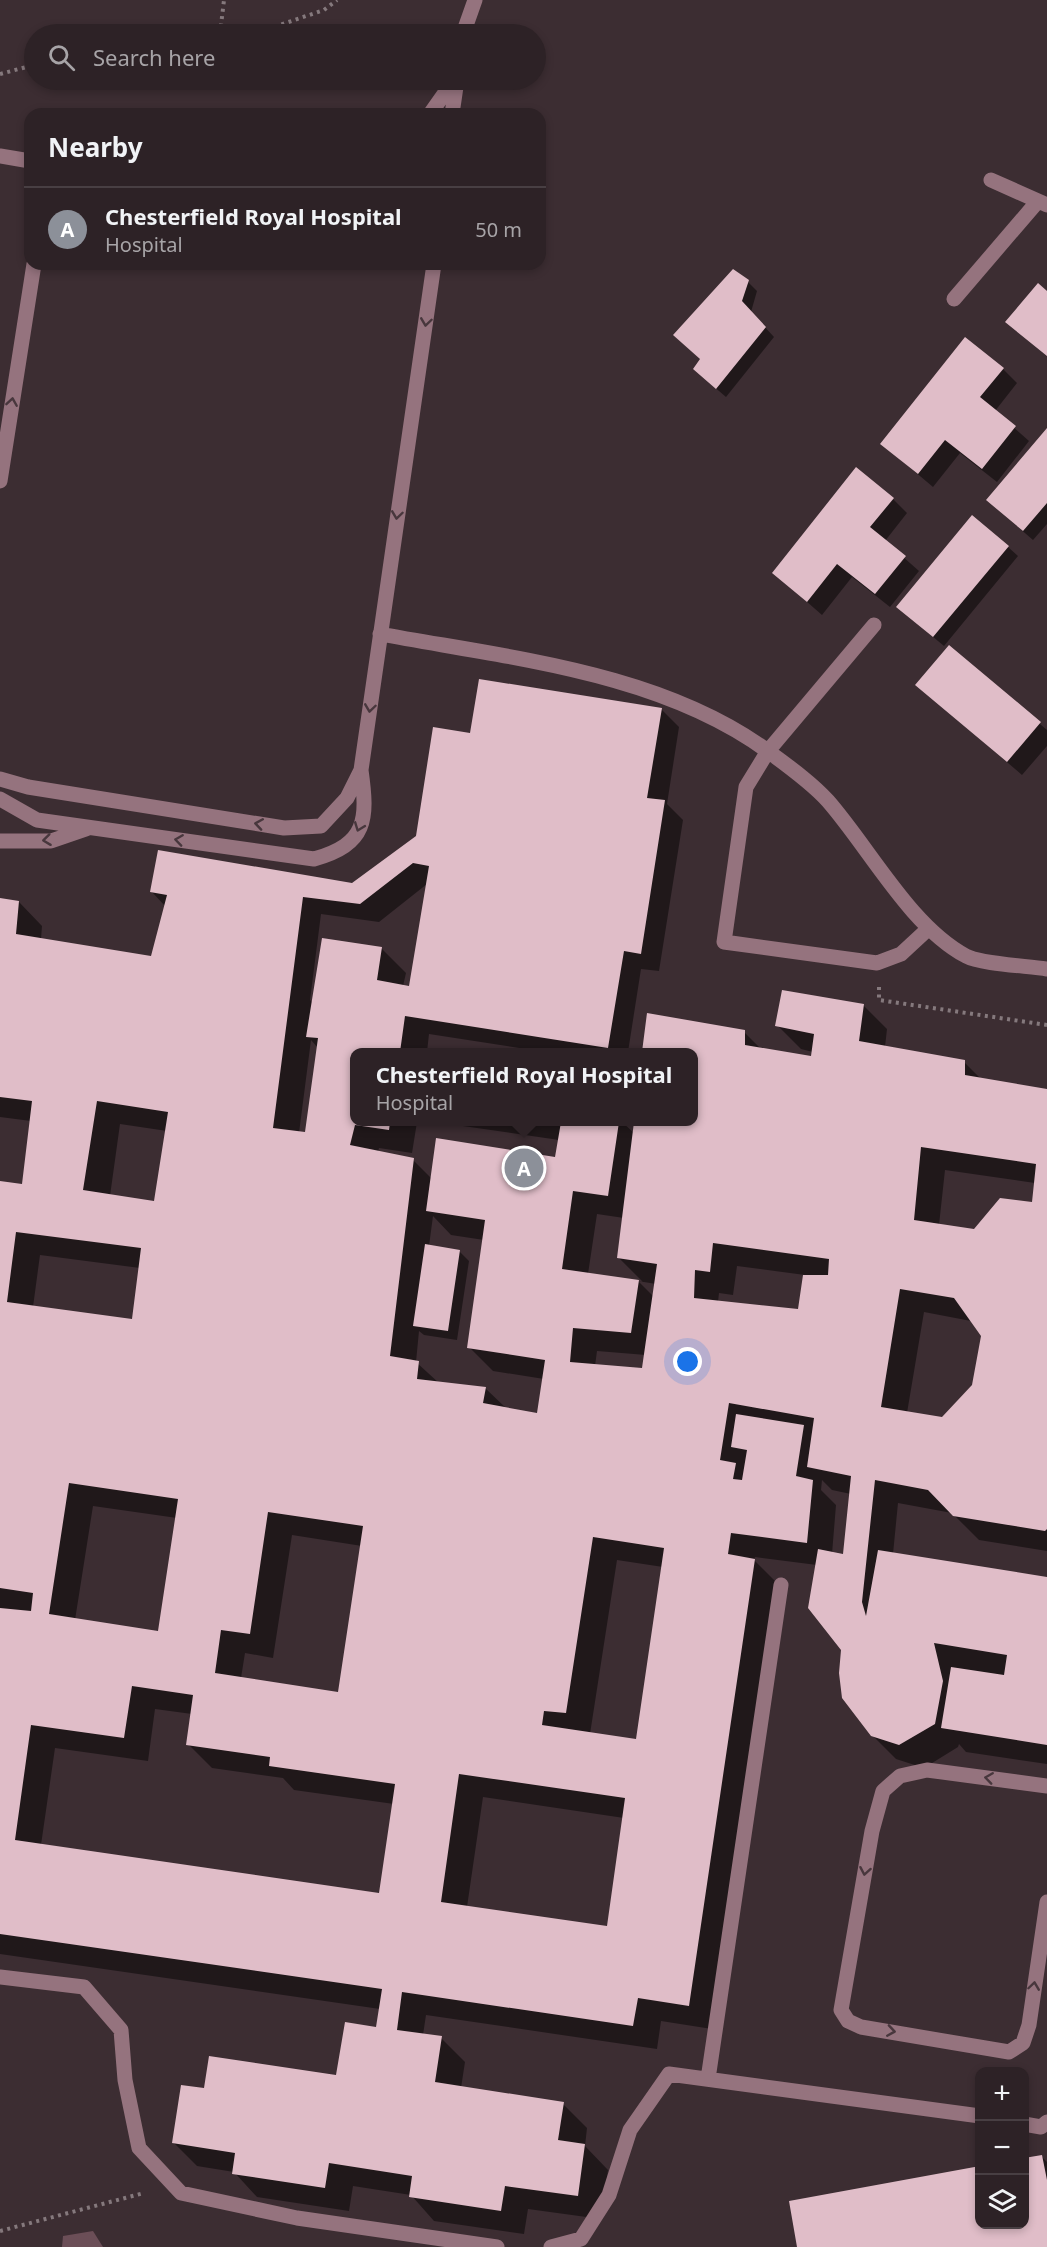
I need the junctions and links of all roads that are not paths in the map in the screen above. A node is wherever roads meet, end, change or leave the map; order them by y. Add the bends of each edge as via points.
1 (475, 0) edge
2 (467, 24) edge
3 (448, 90) edge
4 (454, 90) edge
5 (434, 108) edge
6 (453, 108) edge
7 (0, 156) edge
8 (24, 159) edge
9 (991, 180) dead end
10 (1042, 203) edge
11 (33, 270) edge
12 (433, 270) edge
13 (954, 299) dead end
14 (0, 481) edge
15 (874, 625) dead end
16 (380, 634) junction
17 (768, 751) junction
18 (361, 770) junction
19 (0, 779) edge
20 (0, 799) edge
21 (92, 828) junction
22 (0, 841) edge
23 (928, 929) junction
24 (1047, 969) edge
25 (781, 1585) dead end
26 (1047, 1786) edge
27 (1047, 1902) edge
28 (0, 1977) edge
29 (708, 2079) junction
30 (975, 2115) edge
31 (1047, 2122) edge
32 (1029, 2125) edge
33 (497, 2247) edge
34 (551, 2247) edge

1 - 2 street
3 - 5 street
4 - 6 street
7 - 8 street
9 - 10 street
10 - 13 street
14 -> 11 street
12 -> 16 street
15 - 17 street
16 - 17 street via 559,667 678,700
16 -> 18 street
17 - 23 street via 826,800
17 - 23 street via 746,787 724,942 877,963 902,954
18 -> 19 street via 347,798 321,826 304,828 28,787
18 -> 21 street via 366,804 358,833 339,852 314,859
20 - 21 street via 37,820
21 -> 22 street via 51,841
23 - 24 street via 968,957
25 - 29 street
26 -> 27 street via 927,1770 900,1776 883,1791 872,1831 841,2010 848,2021 861,2027 1009,2052 1023,2043 1029,2025
28 - 33 street via 84,1987 121,2030 125,2080 139,2148 181,2193 297,2218
29 - 30 street
29 - 34 street via 669,2074 630,2130 609,2195 581,2239
31 - 32 street via 1041,2127

